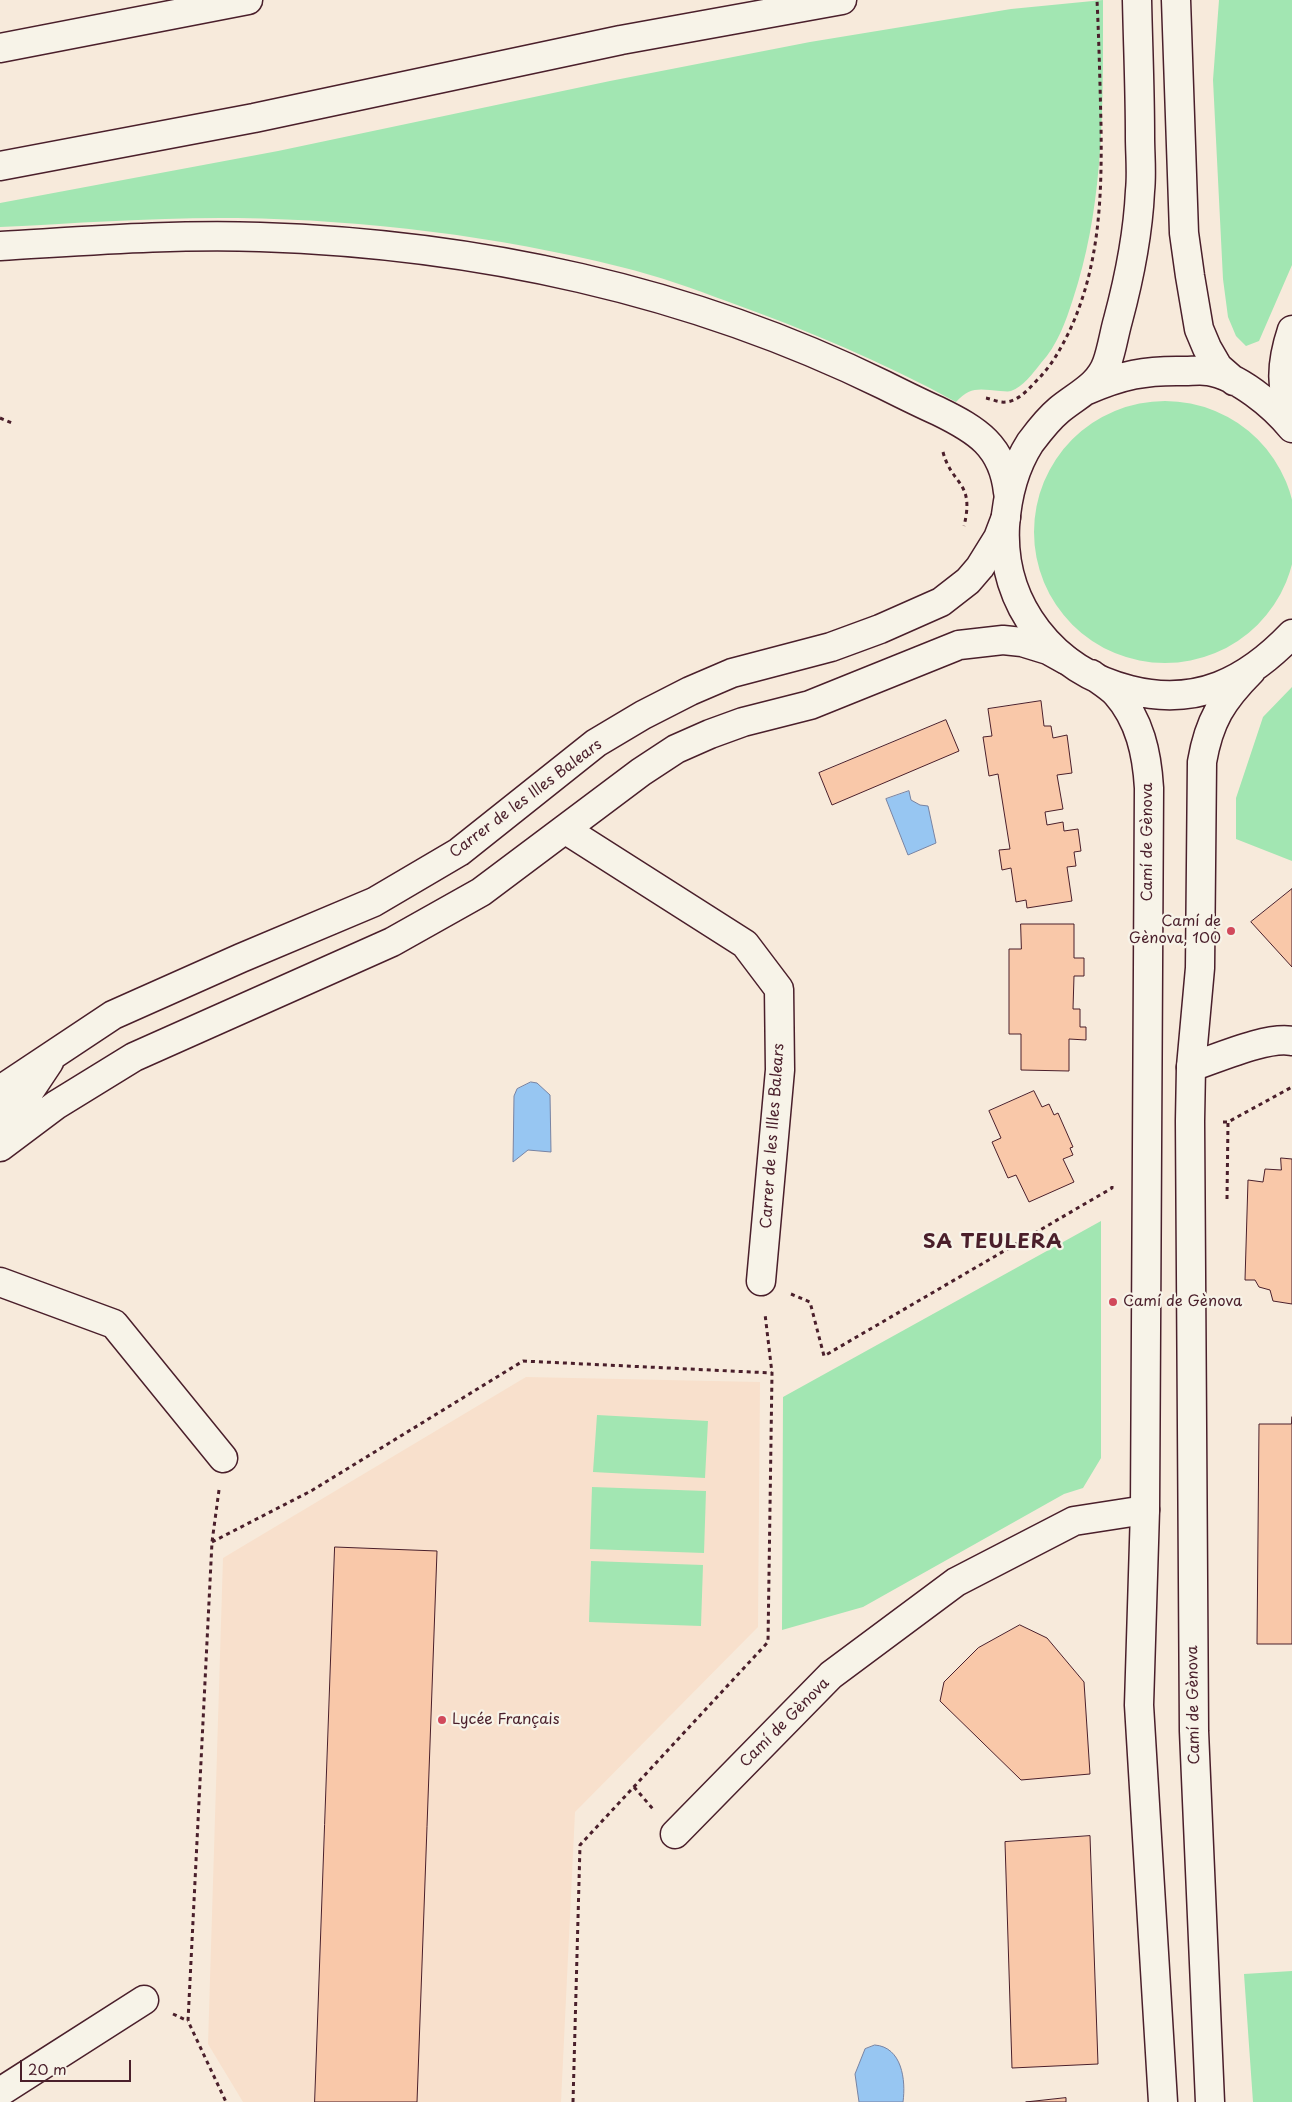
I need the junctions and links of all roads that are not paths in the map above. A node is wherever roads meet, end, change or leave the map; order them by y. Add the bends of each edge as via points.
1 (248, 0) edge
2 (842, 0) edge
3 (1136, 0) edge
4 (1176, 0) edge
5 (0, 48) edge
6 (0, 166) edge
7 (0, 246) edge
8 (1292, 330) edge
9 (1245, 388) junction
10 (1084, 392) junction
11 (1291, 417) edge
12 (1007, 505) junction
13 (1292, 634) edge
14 (1068, 660) junction
15 (1251, 671) junction
16 (1091, 674) junction
17 (566, 830) junction
18 (1292, 1041) edge
19 (54, 1054) junction
20 (1191, 1067) junction
21 (0, 1090) edge
22 (0, 1118) edge
23 (0, 1147) edge
24 (761, 1281) road end
25 (0, 1282) edge
26 (223, 1458) road end
27 (1145, 1510) junction
28 (675, 1834) dead end
29 (144, 2000) dead end
30 (0, 2092) edge
31 (1163, 2102) edge
32 (1210, 2102) edge

1 - 5 main road
2 - 6 main road via 621,40 254,118
3 - 10 main road via 1140,190 1134,236 1124,299 1107,363 1096,382
4 - 9 main road via 1184,233 1194,303 1207,348 1218,366
7 - 12 main road via 180,237 335,240 474,256 563,272 643,294 792,345 861,374 968,426 993,449 1003,467
8 - 11 main road via 1282,378
9 - 10 main road via 1209,371 1158,370 1106,382
9 - 11 main road
10 - 12 main road, Carrer de les Illes Balears via 1045,422 1029,445
12 - 14 main road via 1004,547 1008,573 1017,598 1030,623
12 - 19 main road, Carrer de les Illes Balears via 998,538 980,567 941,602 832,647 732,673 690,691 596,744 459,852 374,902 113,1015
13 - 15 main road
14 - 16 main road
14 - 17 main road via 1037,646 1003,640 947,650 818,702 744,722 676,749
15 - 16 main road via 1226,684 1200,692 1172,695 1144,694 1118,687
15 - 20 main road, Camí de Gènova via 1218,708 1205,743 1202,762 1200,968
16 - 27 main road, Camí de Gènova via 1115,692 1134,720 1142,740 1150,788
17 - 23 main road via 481,892 392,942 134,1057 56,1105
17 - 24 main road, Carrer de les Illes Balears via 744,944 779,989 780,1070
18 - 20 main road via 1270,1041
19 - 21 main road, Carrer de les Illes Balears
19 - 22 main road via 21,1104
20 - 32 main road, Camí de Gènova via 1194,1731
25 - 26 main road via 114,1324
27 - 28 main road, Camí de Gènova via 1074,1521 956,1582 832,1675
27 - 31 main road, Camí de Gènova via 1139,1704
29 - 30 main road

